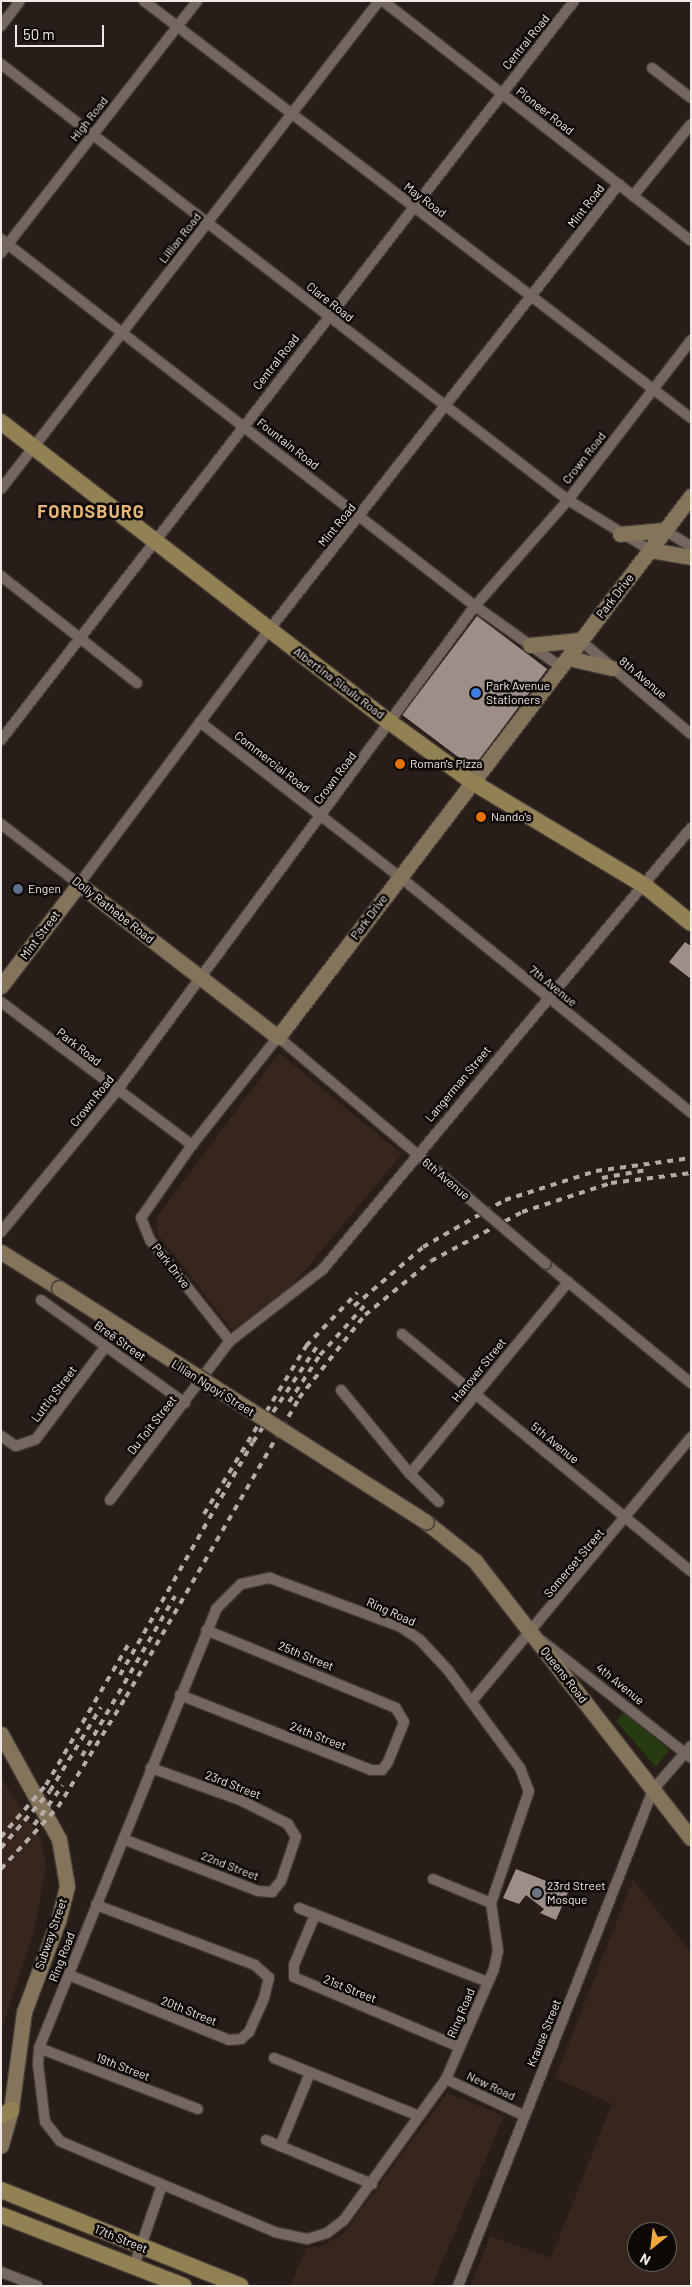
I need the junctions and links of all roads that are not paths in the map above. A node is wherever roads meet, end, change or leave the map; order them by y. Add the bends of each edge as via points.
1 (20, 1) edge
2 (144, 1) edge
3 (197, 1) edge
4 (379, 1) edge
5 (383, 1) edge
6 (574, 1) edge
7 (1, 26) edge
8 (177, 27) junction
9 (1, 64) edge
10 (652, 68) dead end
11 (501, 93) junction
12 (691, 98) edge
13 (292, 114) junction
14 (691, 124) edge
15 (93, 135) junction
16 (619, 184) junction
17 (633, 196) junction
18 (413, 206) junction
19 (207, 223) junction
20 (691, 241) edge
21 (3, 246) edge
22 (532, 297) junction
23 (327, 316) junction
24 (123, 332) junction
25 (691, 340) edge
26 (652, 390) junction
27 (447, 408) junction
28 (691, 418) edge
29 (1, 422) edge
30 (243, 425) junction
31 (33, 448) junction
32 (1, 489) edge
33 (691, 496) edge
34 (568, 500) junction
35 (361, 516) junction
36 (664, 530) junction
37 (620, 534) junction
38 (154, 540) junction
39 (691, 546) edge
40 (650, 550) junction
41 (691, 557) edge
42 (1, 576) edge
43 (475, 606) junction
44 (269, 630) junction
45 (81, 638) junction
46 (580, 640) junction
47 (530, 645) junction
48 (565, 662) junction
49 (612, 668) junction
50 (137, 683) dead end
51 (200, 722) junction
52 (391, 723) junction
53 (691, 734) edge
54 (1, 740) edge
55 (474, 783) junction
56 (322, 816) junction
57 (1, 824) edge
58 (691, 828) edge
59 (400, 877) junction
60 (78, 884) junction
61 (644, 885) junction
62 (691, 923) edge
63 (200, 978) junction
64 (1, 986) edge
65 (548, 997) junction
66 (1, 1002) edge
67 (278, 1037) junction
68 (116, 1092) junction
69 (691, 1113) edge
70 (192, 1145) junction
71 (416, 1154) junction
72 (1, 1232) edge
73 (1, 1252) edge
74 (568, 1282) junction
75 (41, 1300) dead end
76 (402, 1334) dead end
77 (230, 1341) junction
78 (106, 1346) junction
79 (691, 1383) edge
80 (341, 1390) dead end
81 (475, 1394) junction
82 (185, 1403) junction
83 (1, 1436) edge
84 (691, 1437) edge
85 (410, 1474) junction
86 (110, 1500) dead end
87 (438, 1502) dead end
88 (627, 1518) junction
89 (426, 1522) joint
90 (691, 1571) edge
91 (206, 1630) junction
92 (531, 1633) junction
93 (180, 1695) junction
94 (472, 1701) junction
95 (396, 1708) joint
96 (1, 1734) edge
97 (689, 1752) edge
98 (151, 1768) junction
99 (654, 1790) junction
100 (296, 1837) joint
101 (691, 1838) edge
102 (123, 1839) junction
103 (433, 1879) dead end
104 (491, 1903) junction
105 (96, 1905) junction
106 (299, 1908) dead end
107 (315, 1914) junction
108 (69, 1974) junction
109 (488, 1982) junction
110 (460, 2047) junction
111 (39, 2048) junction
112 (274, 2058) dead end
113 (310, 2073) junction
114 (446, 2079) junction
115 (198, 2109) dead end
116 (6, 2113) edge
117 (420, 2116) junction
118 (525, 2116) junction
119 (266, 2140) dead end
120 (1, 2146) edge
121 (280, 2146) junction
122 (372, 2184) junction
123 (162, 2185) junction
124 (1, 2190) edge
125 (1, 2215) edge
126 (141, 2247) junction
127 (134, 2266) junction
128 (1, 2272) edge
129 (37, 2286) edge
130 (184, 2286) edge
131 (241, 2286) edge
132 (458, 2286) edge

1 - 7 street
2 - 8 street, May Road
3 - 8 street, High Road
4 - 13 street, Lillian Road
5 - 11 street, Pioneer Road
6 - 11 street, Central Road
8 - 13 street, May Road
8 - 15 street, High Road
9 - 15 street, Clare Road
10 - 12 street
11 - 16 street, Pioneer Road
11 - 18 street, Central Road
13 - 18 street, May Road
13 - 19 street, Lillian Road
14 - 17 street
15 - 19 street, Clare Road
15 - 21 street, High Road
16 - 17 street, Pioneer Road
16 - 22 street, Mint Road
17 - 20 street, Pioneer Road
18 - 22 street, May Road
18 - 23 street, Central Road
19 - 23 street, Clare Road
19 - 24 street, Lillian Road
21 - 24 street, Fountain Road
22 - 26 street, May Road
22 - 27 street, Mint Road
23 - 27 street, Clare Road
23 - 30 street, Central Road
24 - 30 street, Fountain Road
24 - 31 street, Lillian Road
25 - 26 street, Crown Road
26 - 28 street, May Road
26 - 34 street, Crown Road
27 - 34 street, Clare Road
27 - 35 street, Mint Road
29 - 31 main road, Albertina Sisulu Road
30 - 35 street, Fountain Road
30 - 38 street, Central Road
31 - 32 street, Lillian Road
31 - 38 main road, Albertina Sisulu Road
33 - 36 street, Park Drive
34 - 37 street, Clare Road
34 - 43 street, Crown Road
35 - 43 street, Fountain Road
35 - 44 street, Mint Road
36 - 37 street
36 - 39 street
36 - 40 street, Park Drive
37 - 40 street, Clare Road
38 - 44 main road, Albertina Sisulu Road
38 - 45 street, Central Road
40 - 41 street
40 - 46 street, Park Drive
42 - 45 street
43 - 47 street, Fountain Road
43 - 52 street, Crown Road
44 - 51 street, Mint Road
44 - 52 main road, Albertina Sisulu Road
45 - 50 street
45 - 54 street, Central Road
46 - 47 street
46 - 48 street, Park Drive
46 - 49 street, 8th Avenue
47 - 48 street, Fountain Road
48 - 49 street
48 - 55 street, Park Drive
49 - 53 street, 8th Avenue
51 - 56 street, Commercial Road
51 - 60 street, Mint Road
52 - 55 main road, Albertina Sisulu Road
52 - 56 street, Crown Road
55 - 59 street, Park Drive
55 - 61 main road, Albertina Sisulu Road
56 - 59 street, Commercial Road
56 - 63 street, Crown Road
57 - 60 street, Dolly Rathebe Road
58 - 61 street, Langerman Street
59 - 65 street, 7th Avenue
59 - 67 street, Park Drive
60 - 63 street, Dolly Rathebe Road
60 - 64 street, Mint Street
61 - 62 main road, Albertina Sisulu Road
61 - 65 street, Langerman Street
63 - 67 street, 6th Avenue
63 - 68 street, Crown Road
65 - 69 street, 7th Avenue
65 - 71 street, Langerman Street
66 - 68 street, Park Road
67 - 70 street, Park Drive
67 - 71 street, 6th Avenue
68 - 70 street, Park Road
68 - 72 street, Crown Road
70 - 77 street, Park Drive via 148,1205 142,1225
71 - 74 street, 6th Avenue, bridge
71 - 77 street, Langerman Street via 323,1269
73 - 89 street, Lilian Ngoyi Street, bridge
74 - 79 street, 6th Avenue
74 - 81 street, Hanover Street
75 - 78 street, Breë Street
76 - 81 street, 5th Avenue
77 - 82 street, Du Toit Street
78 - 82 street, Breë Street
78 - 83 street, Luttig Street via 36,1439 16,1446
80 - 85 street
81 - 85 street, Hanover Street
81 - 88 street, 5th Avenue
82 - 86 street, Du Toit Street
84 - 88 street, Somerset Street
85 - 87 street
88 - 90 street, 5th Avenue
88 - 92 street, Somerset Street
89 - 92 street, Queens Road via 474,1561
91 - 93 street, Ring Road
91 - 94 street, Ring Road via 224,1599 241,1584 270,1578 285,1581 400,1628 420,1640
91 - 95 street, 25th Street
92 - 94 street, Somerset Street
92 - 97 street, 4th Avenue
92 - 99 street, Queens Road
93 - 95 street, 24th Street via 376,1771 385,1768 404,1722
93 - 98 street, Ring Road
94 - 104 street, Ring Road via 520,1768 529,1791
96 - 116 street, Subway Street via 59,1839 66,1886 58,1921 24,2012
97 - 99 street, Krause Street
98 - 100 street, 23rd Street via 276,1816 288,1824
98 - 102 street, Ring Road
99 - 101 street, Queens Road
99 - 118 street, Krause Street
100 - 102 street, 22nd Street via 278,1887 267,1892
102 - 105 street, Ring Road
103 - 104 street
104 - 109 street, Ring Road via 498,1950
105 - 108 street, Ring Road
105 - 108 street, 20th Street via 244,1960 262,1970 270,1982 249,2032 236,2040
106 - 107 street
107 - 109 street
107 - 110 street, 21st Street via 294,1965 294,1977
108 - 111 street, Ring Road
109 - 110 street, Ring Road
110 - 114 street, Ring Road
111 - 115 street, 19th Street
111 - 123 street, Ring Road via 43,2115 51,2132 76,2150
112 - 113 street
113 - 117 street
113 - 121 street
114 - 117 street, Ring Road
114 - 118 street, New Road
116 - 120 street, Subway Street
117 - 122 street, Ring Road
118 - 132 street, Krause Street
119 - 121 street
121 - 122 street
122 - 123 street, Ring Road via 337,2226 307,2239 275,2232
123 - 126 street
124 - 126 main road, 17th Street
125 - 127 main road, 17th Street
126 - 127 street
126 - 131 main road, 17th Street
127 - 130 main road, 17th Street
128 - 129 street

